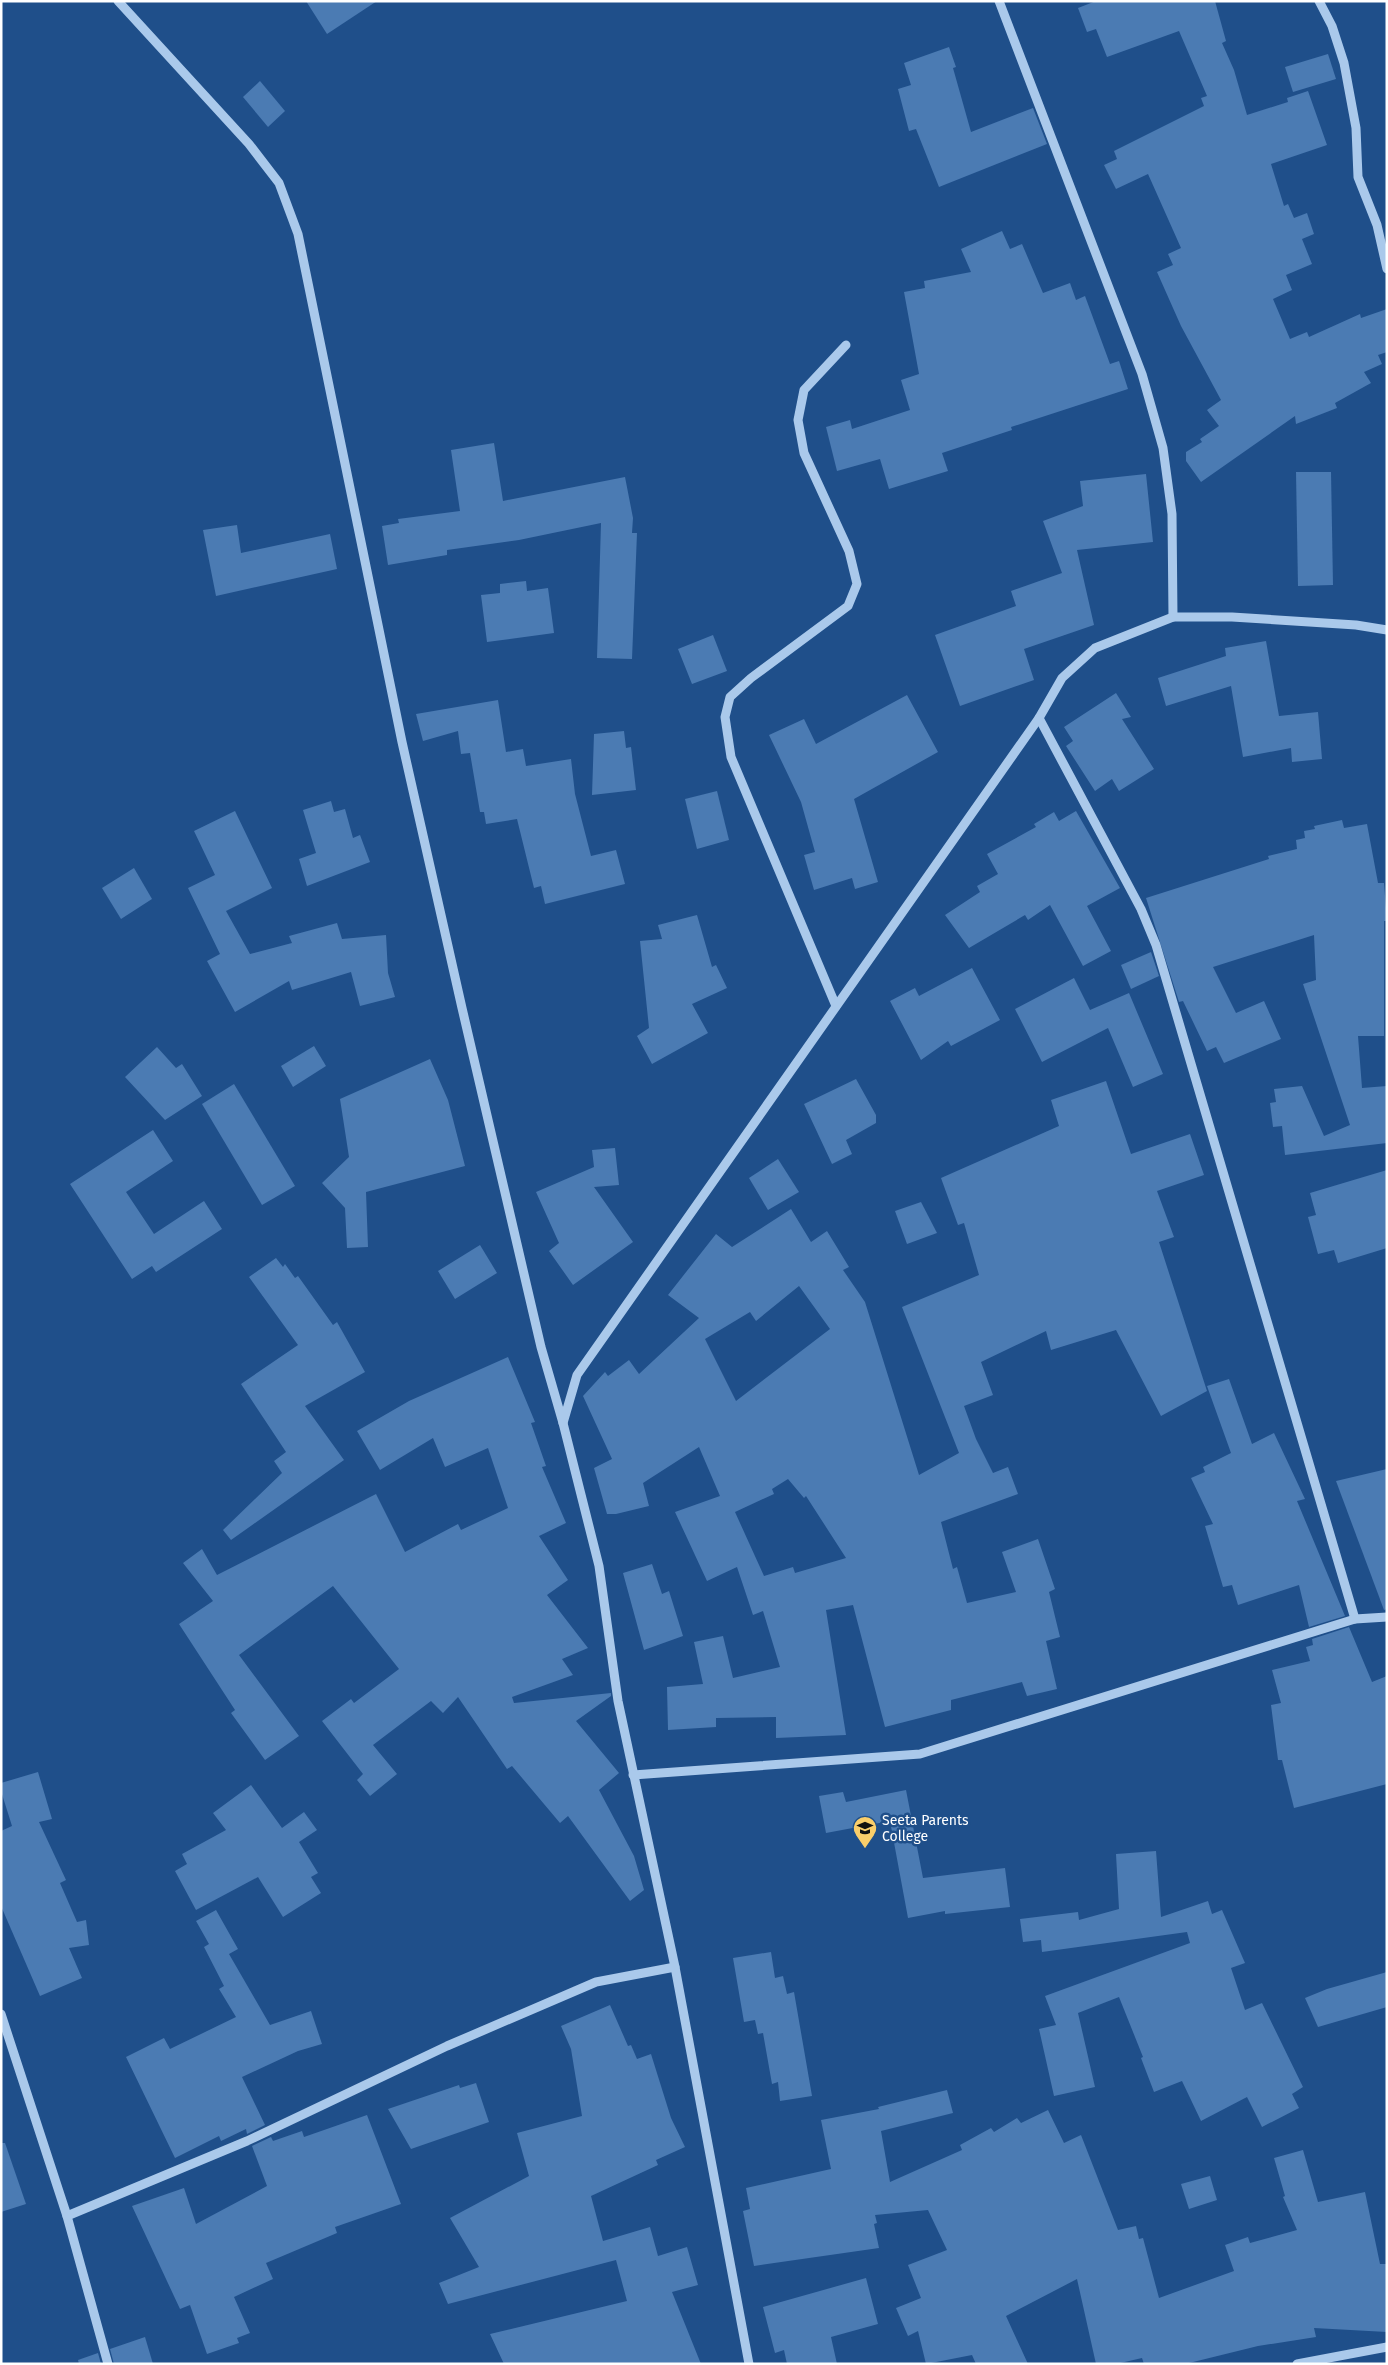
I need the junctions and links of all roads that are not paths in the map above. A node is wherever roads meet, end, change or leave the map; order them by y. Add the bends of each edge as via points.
1 (118, 1) edge
2 (999, 1) edge
3 (1319, 1) edge
4 (1387, 269) edge
5 (846, 345) dead end
6 (1173, 617) junction
7 (1387, 630) edge
8 (1039, 718) junction
9 (836, 1006) junction
10 (563, 1423) junction
11 (1387, 1617) edge
12 (1355, 1619) junction
13 (633, 1775) junction
14 (675, 1967) junction
15 (1, 2014) edge
16 (68, 2216) junction
17 (1387, 2347) edge
18 (1319, 2361) edge
19 (108, 2364) edge
20 (749, 2364) edge
21 (1297, 2364) edge

1 - 10 street via 249,144 279,183 298,234 402,742 541,1347
2 - 6 street via 1142,374 1162,448 1172,514
3 - 4 street via 1332,26 1344,63 1356,128 1358,178 1377,225
5 - 9 street via 804,390 798,420 804,453 848,551 857,584 848,606 730,697 725,717 731,758
6 - 7 street via 1251,618
6 - 8 street via 1095,648 1062,678
8 - 9 street
8 - 12 street via 1141,909 1156,945
9 - 10 street via 577,1375
10 - 13 street via 599,1566 618,1701
11 - 12 street
12 - 13 street via 920,1754
13 - 14 street
14 - 16 street via 596,1982 447,2046 247,2141
14 - 20 street
15 - 16 street
16 - 19 street
17 - 18 street
18 - 21 street

